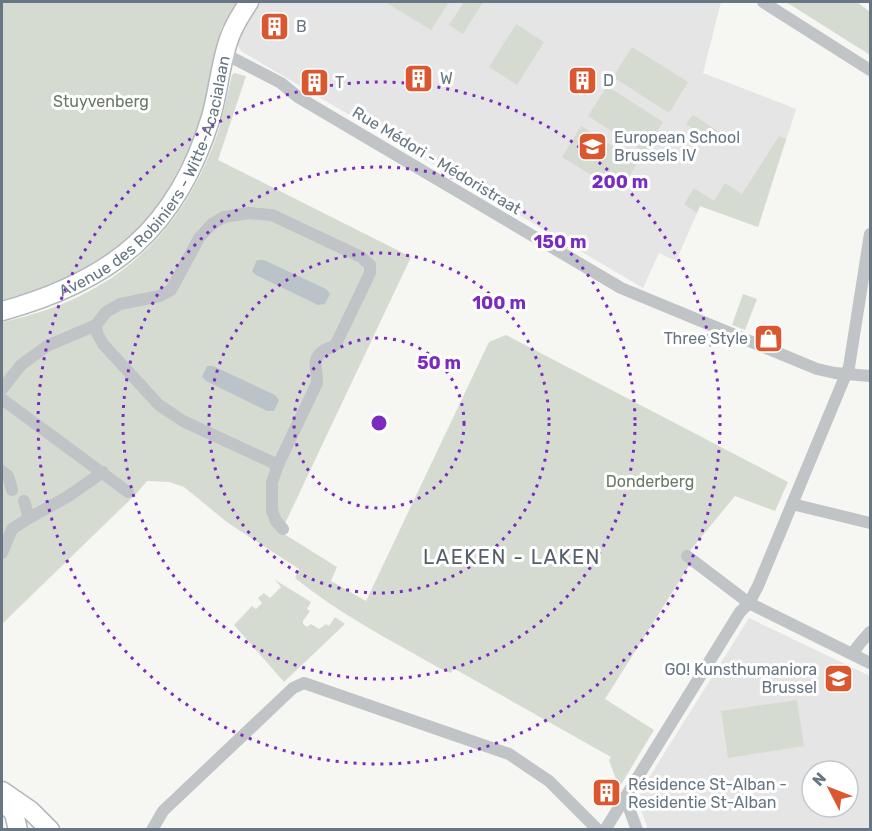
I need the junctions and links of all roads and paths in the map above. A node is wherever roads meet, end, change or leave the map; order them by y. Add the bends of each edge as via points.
1 (249, 2) edge
2 (763, 2) edge
3 (225, 54) junction
4 (870, 70) edge
5 (870, 234) edge
6 (2, 311) edge
7 (96, 325) junction
8 (846, 374) junction
9 (870, 376) edge
10 (2, 389) edge
11 (2, 399) edge
12 (278, 465) junction
13 (2, 471) edge
14 (103, 472) junction
15 (12, 490) dead end
16 (128, 492) dead end
17 (24, 501) dead end
18 (792, 504) junction
19 (29, 518) junction
20 (870, 524) edge
21 (283, 529) dead end
22 (2, 553) edge
23 (687, 556) dead end
24 (749, 603) junction
25 (870, 632) edge
26 (852, 654) junction
27 (870, 663) edge
28 (2, 791) edge
29 (625, 797) junction
30 (2, 801) edge
31 (18, 830) edge
32 (50, 830) edge
33 (152, 830) edge
34 (598, 830) edge
35 (605, 830) edge
36 (637, 830) edge

1 - 3 street, Avenue des Robiniers - Witte-Acacialaan via 232,31
2 - 4 street
3 - 6 street, Avenue des Robiniers - Witte-Acacialaan via 212,114 198,153 175,196 145,237 120,259 81,282
3 - 8 street, Rue Médori - Médoristraat via 281,83 298,97 621,288 817,369
5 - 8 street
7 - 10 street via 35,354
7 - 12 street via 103,344 159,405 183,421
7 - 12 street via 106,312 120,304 171,290 199,238 217,220 232,214 259,213 279,218 367,261 370,273 336,344 316,359 317,383
8 - 9 street, Rue Médori - Médoristraat
8 - 18 street
11 - 14 street
12 - 21 street via 271,503 276,521
13 - 15 street via 9,476
14 - 16 street
14 - 19 street via 67,498
17 - 19 street
18 - 20 street
18 - 24 street
19 - 22 street via 12,529
23 - 24 street
24 - 26 street
24 - 29 street
25 - 26 street
26 - 27 street
28 - 32 street via 32,811
29 - 35 street
29 - 36 street
30 - 31 street via 14,813
33 - 34 street via 163,811 293,688 302,684 509,754 549,781

